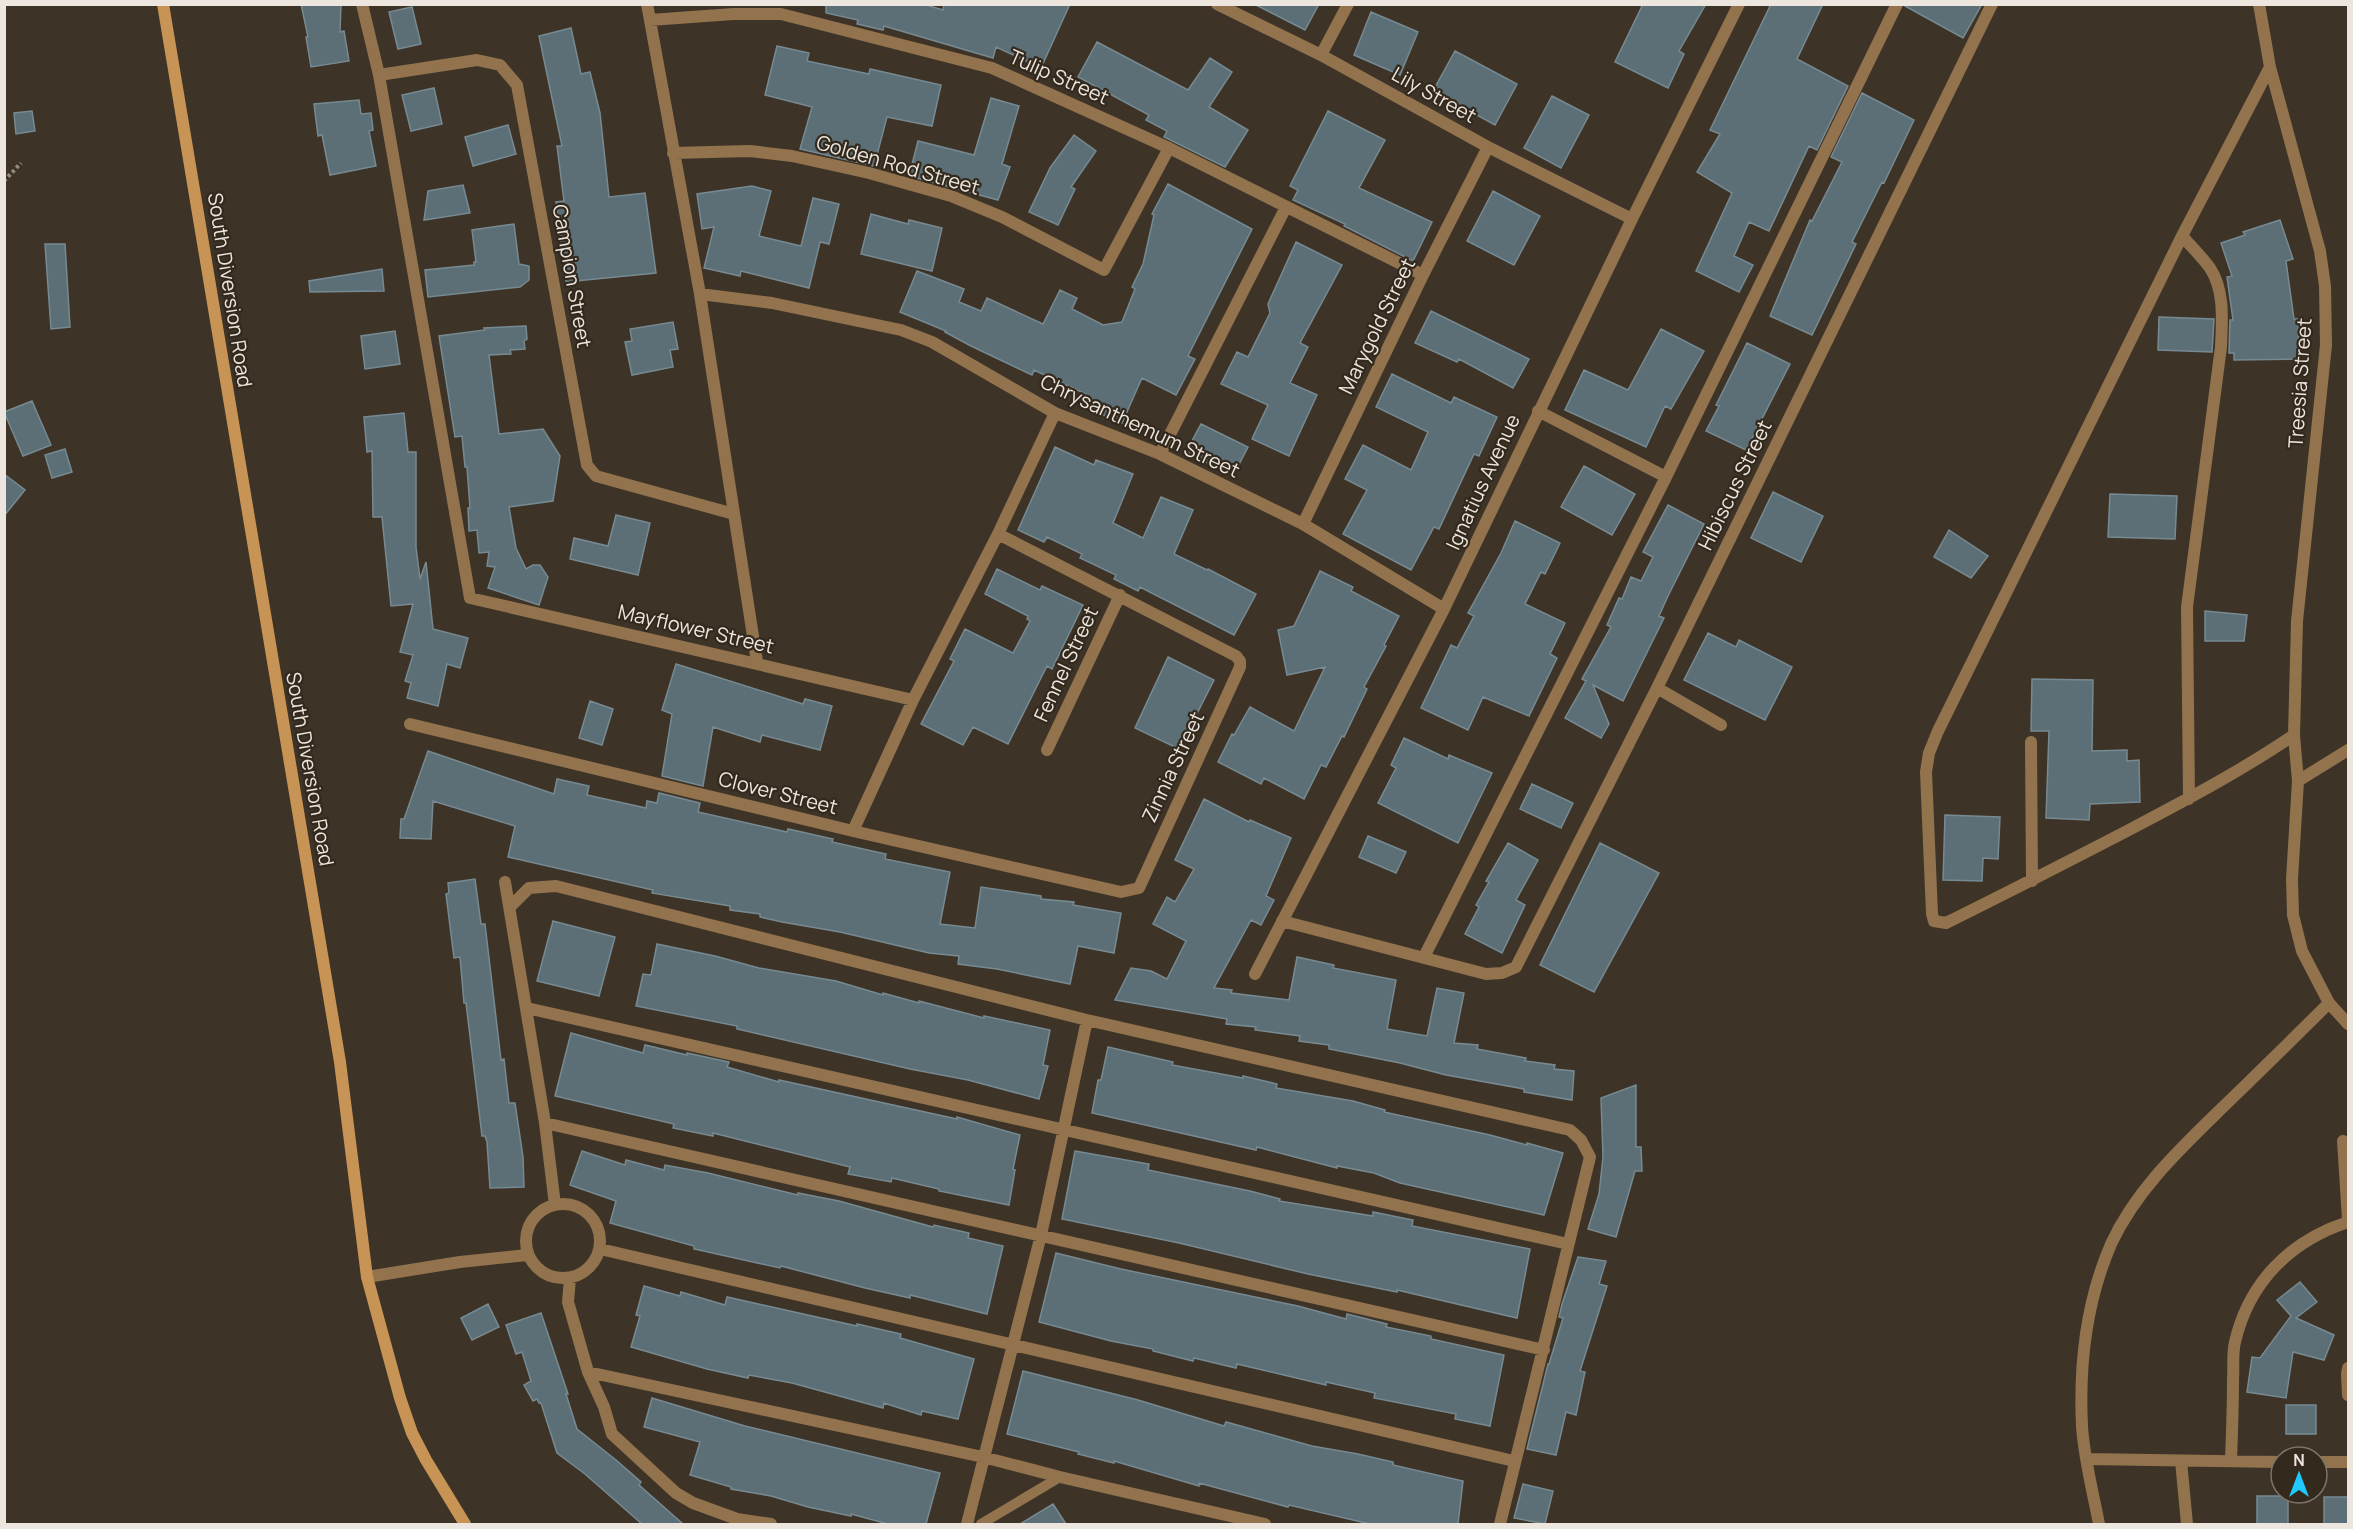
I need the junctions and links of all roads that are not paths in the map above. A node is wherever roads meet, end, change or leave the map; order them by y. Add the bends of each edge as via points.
1 (163, 4) edge
2 (362, 4) edge
3 (647, 4) edge
4 (1218, 4) edge
5 (1348, 4) edge
6 (1739, 4) edge
7 (1897, 4) edge
8 (1992, 4) edge
9 (2259, 4) edge
10 (650, 20) junction
11 (1321, 55) junction
12 (2270, 67) junction
13 (379, 75) junction
14 (1488, 147) junction
15 (1169, 148) junction
16 (673, 153) junction
17 (1286, 207) junction
18 (1632, 219) junction
19 (2182, 236) junction
20 (1423, 275) junction
21 (700, 294) junction
22 (1538, 411) junction
23 (1055, 412) junction
24 (1160, 454) junction
25 (1666, 477) junction
26 (734, 514) junction
27 (1303, 524) junction
28 (998, 534) junction
29 (1120, 595) junction
30 (1444, 609) junction
31 (757, 663) junction
32 (1657, 688) junction
33 (913, 700) junction
34 (410, 724) dead end
35 (1721, 725) dead end
36 (2294, 735) junction
37 (2031, 742) dead end
38 (1047, 750) dead end
39 (2349, 750) edge
40 (2298, 781) junction
41 (2189, 798) junction
42 (853, 831) junction
43 (2032, 881) junction
44 (505, 882) dead end
45 (1139, 888) joint
46 (510, 907) junction
47 (1282, 921) junction
48 (1424, 957) junction
49 (1255, 974) dead end
50 (2329, 1003) junction
51 (527, 1008) junction
52 (1087, 1020) junction
53 (2349, 1024) edge
54 (545, 1123) junction
55 (1064, 1130) junction
56 (2343, 1141) dead end
57 (555, 1205) junction
58 (2349, 1221) edge
59 (1041, 1235) junction
60 (1568, 1244) junction
61 (600, 1249) junction
62 (527, 1255) junction
63 (367, 1277) junction
64 (570, 1278) junction
65 (1012, 1346) junction
66 (1544, 1350) junction
67 (2349, 1368) edge
68 (588, 1372) junction
69 (2349, 1395) edge
70 (983, 1457) junction
71 (2087, 1459) junction
72 (1514, 1461) junction
73 (2181, 1461) junction
74 (2231, 1461) junction
75 (2269, 1462) edge
76 (2329, 1462) edge
77 (2349, 1462) edge
78 (1060, 1477) junction
79 (465, 1524) edge
80 (771, 1524) edge
81 (967, 1524) edge
82 (981, 1524) edge
83 (1265, 1524) edge
84 (1500, 1524) edge
85 (2098, 1524) edge
86 (2187, 1524) edge

1 - 63 main road, South Diversion Road via 340,1062
2 - 13 street
3 - 10 street
4 - 11 street, Lily Street
5 - 11 street
6 - 18 street, Ignatius Avenue
7 - 25 street
8 - 32 street, Hibiscus Street
9 - 12 street, Treesia Street
10 - 15 street, Tulip Street via 757,13 792,17 992,68
10 - 16 street
11 - 14 street, Lily Street
12 - 19 street
12 - 36 street, Treesia Street via 2320,251 2325,286 2326,345 2297,621
13 - 26 street, Campion Street via 477,60 500,65 517,85 587,465 596,476
13 - 31 street, Mayflower Street via 470,598
14 - 18 street, Lily Street
14 - 20 street, Marygold Street
15 - 16 street, Golden Rod Street via 1104,270 1002,217 951,196 869,173 750,151
15 - 17 street, Tulip Street
16 - 21 street
17 - 20 street, Tulip Street
17 - 24 street
18 - 22 street, Ignatius Avenue
19 - 41 street via 2210,269 2219,287 2223,313 2222,347 2187,607
19 - 43 street via 1929,753 1926,772 1934,921 1946,923
20 - 27 street, Marygold Street
21 - 23 street, Chrysanthemum Street via 772,303 901,330 932,342
21 - 26 street
22 - 25 street
22 - 30 street, Ignatius Avenue
23 - 24 street, Chrysanthemum Street
23 - 28 street
24 - 27 street, Chrysanthemum Street
25 - 48 street
26 - 31 street
27 - 30 street, Chrysanthemum Street
28 - 29 street
28 - 33 street
29 - 38 street, Fennel Street
29 - 45 street, Zinnia Street via 1240,661
30 - 47 street, Ignatius Avenue
31 - 33 street, Mayflower Street
32 - 35 street
32 - 48 street, Hibiscus Street via 1516,967 1486,974
33 - 42 street
34 - 42 street, Clover Street
36 - 40 street, Treesia Street
36 - 41 street
37 - 43 street
39 - 40 street
40 - 50 street, Treesia Street via 2292,879 2294,915 2302,951
41 - 43 street
42 - 45 street, Clover Street via 1121,892
44 - 46 street
46 - 51 street
46 - 52 street via 529,888 556,886
47 - 48 street
47 - 49 street, Ignatius Avenue
50 - 53 street, Treesia Street
50 - 71 street via 2169,1160 2138,1199 2112,1243 2085,1330 2081,1394
51 - 54 street
51 - 55 street
52 - 55 street
52 - 60 street via 1570,1130 1590,1157
54 - 57 street
54 - 59 street
55 - 59 street
55 - 60 street
56 - 58 street
57 - 61 street via 585,1211 598,1228
57 - 62 street via 530,1223
58 - 74 street via 2299,1244 2275,1265 2247,1307 2234,1344
59 - 65 street
59 - 66 street
60 - 66 street
61 - 64 street via 590,1268
61 - 65 street
62 - 63 street
62 - 64 street via 540,1271
63 - 79 main road, South Diversion Road via 412,1433
64 - 68 street via 568,1302
65 - 70 street
65 - 72 street
66 - 72 street
67 - 69 street
68 - 70 street
68 - 80 street via 612,1434 676,1493 738,1519
70 - 78 street
70 - 81 street
71 - 73 street
71 - 85 street
72 - 84 street
73 - 74 street
73 - 86 street
74 - 75 street
76 - 77 street
78 - 82 lane
78 - 83 street

